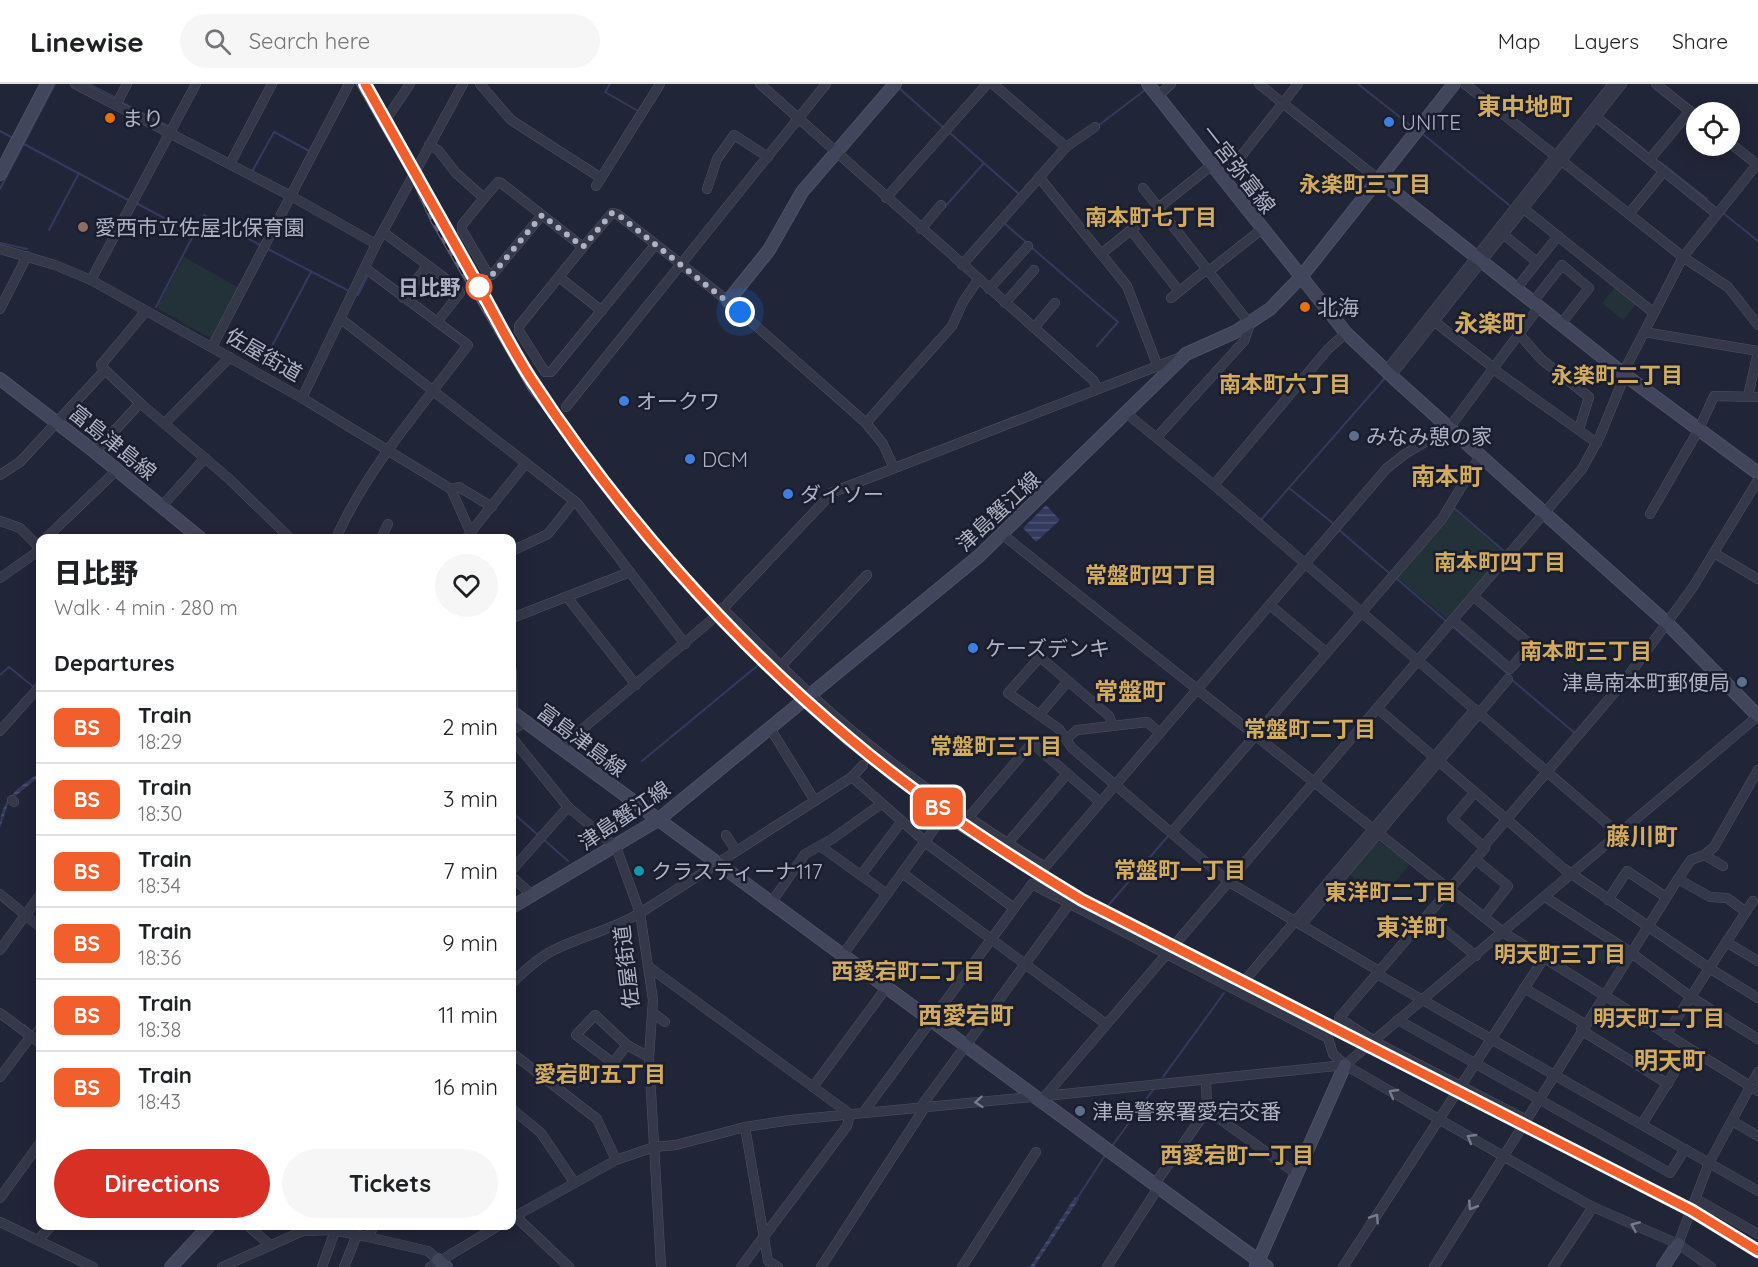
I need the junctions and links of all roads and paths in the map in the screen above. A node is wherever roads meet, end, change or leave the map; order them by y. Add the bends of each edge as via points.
1 (47, 84) edge
2 (75, 84) edge
3 (127, 84) edge
4 (196, 84) edge
5 (272, 84) edge
6 (350, 84) edge
7 (410, 84) edge
8 (463, 84) edge
9 (480, 84) edge
10 (760, 84) edge
11 (826, 84) edge
12 (895, 84) edge
13 (987, 84) edge
14 (993, 84) edge
15 (1148, 84) edge
16 (1171, 84) edge
17 (1259, 84) edge
18 (1298, 84) edge
19 (1454, 84) edge
20 (1465, 84) edge
21 (1613, 84) edge
22 (1622, 84) edge
23 (1656, 84) edge
24 (655, 86) edge
25 (1158, 96) junction
26 (1283, 103) junction
27 (116, 105) junction
28 (1686, 108) edge
29 (389, 115) dead end
30 (1596, 117) junction
31 (798, 118) junction
32 (1686, 121) edge
33 (1095, 127) dead end
34 (170, 133) junction
35 (429, 145) junction
36 (1066, 147) junction
37 (1740, 150) edge
38 (835, 153) junction
39 (768, 157) junction
40 (1558, 159) junction
41 (1650, 159) junction
42 (230, 164) junction
43 (1758, 164) edge
44 (1212, 165) junction
45 (1664, 171) junction
46 (0, 174) edge
47 (1040, 177) junction
48 (1223, 179) junction
49 (1378, 179) junction
50 (1143, 188) dead end
51 (707, 189) dead end
52 (291, 196) junction
53 (484, 198) junction
54 (886, 198) junction
55 (941, 205) dead end
56 (1159, 208) junction
57 (1524, 209) junction
58 (1629, 214) junction
59 (1717, 214) junction
60 (542, 215) junction
61 (921, 229) junction
62 (1262, 229) junction
63 (1131, 230) junction
64 (383, 232) junction
65 (1504, 235) junction
66 (1558, 236) junction
67 (376, 244) junction
68 (655, 245) junction
69 (1028, 246) dead end
70 (583, 247) junction
71 (0, 249) edge
72 (1101, 254) junction
73 (27, 256) junction
74 (1683, 257) junction
75 (1480, 260) junction
76 (1538, 262) junction
77 (678, 265) junction
78 (962, 265) junction
79 (428, 266) junction
80 (365, 268) junction
81 (1034, 270) dead end
82 (1208, 270) junction
83 (559, 277) junction
84 (1301, 277) junction
85 (91, 280) junction
86 (978, 280) junction
87 (989, 289) junction
88 (1516, 289) junction
89 (1179, 291) junction
90 (404, 298) junction
91 (1172, 298) dead end
92 (728, 301) junction
93 (1005, 303) junction
94 (1055, 303) dead end
95 (1536, 304) junction
96 (0, 309) edge
97 (146, 310) junction
98 (602, 311) junction
99 (1654, 313) junction
100 (341, 319) junction
101 (437, 322) junction
102 (1435, 322) junction
103 (1250, 324) junction
104 (1561, 324) junction
105 (1758, 325) edge
106 (1034, 328) junction
107 (1644, 332) junction
108 (1346, 333) junction
109 (1519, 334) junction
110 (212, 347) junction
111 (1758, 352) edge
112 (1186, 354) junction
113 (230, 357) junction
114 (1158, 367) junction
115 (1493, 368) junction
116 (105, 370) junction
117 (1389, 374) junction
118 (1624, 374) junction
119 (0, 379) edge
120 (1098, 389) junction
121 (433, 391) junction
122 (1753, 397) edge
123 (302, 398) junction
124 (140, 403) junction
125 (566, 407) dead end
126 (1126, 413) junction
127 (57, 422) junction
128 (165, 423) junction
129 (866, 423) junction
130 (1449, 428) junction
131 (1579, 429) junction
132 (1699, 429) junction
133 (1157, 437) junction
134 (1597, 443) junction
135 (388, 449) junction
136 (95, 452) junction
137 (1480, 456) junction
138 (205, 458) junction
139 (526, 463) junction
140 (894, 468) junction
141 (117, 470) junction
142 (1758, 473) edge
143 (0, 475) edge
144 (1758, 480) edge
145 (1214, 485) junction
146 (451, 489) junction
147 (574, 501) junction
148 (162, 506) junction
149 (492, 507) junction
150 (1544, 513) junction
151 (1650, 514) dead end
152 (0, 521) edge
153 (388, 524) dead end
154 (50, 534) edge
155 (195, 534) edge
156 (286, 534) edge
157 (338, 534) edge
158 (383, 534) edge
159 (471, 534) edge
160 (473, 534) edge
161 (1003, 535) junction
162 (36, 546) edge
163 (516, 549) edge
164 (36, 551) edge
165 (1714, 553) junction
166 (1305, 564) junction
167 (630, 572) junction
168 (867, 575) dead end
169 (0, 578) edge
170 (1758, 579) edge
171 (1473, 596) junction
172 (567, 597) junction
173 (1270, 605) junction
174 (722, 608) junction
175 (1361, 611) junction
176 (516, 616) edge
177 (1453, 620) junction
178 (1666, 622) junction
179 (685, 644) junction
180 (1326, 652) junction
181 (1418, 660) junction
182 (781, 666) junction
183 (1508, 679) dead end
184 (1068, 681) junction
185 (636, 685) junction
186 (1198, 689) junction
187 (36, 690) edge
188 (811, 695) junction
189 (1377, 708) junction
190 (1477, 711) junction
191 (1040, 714) junction
192 (516, 715) edge
193 (1758, 716) edge
194 (525, 722) junction
195 (1113, 726) junction
196 (516, 728) edge
197 (770, 728) junction
198 (0, 731) edge
199 (1160, 733) junction
200 (1256, 735) junction
201 (1066, 739) junction
202 (516, 743) edge
203 (560, 748) junction
204 (1437, 759) junction
205 (862, 765) dead end
206 (1758, 770) edge
207 (1548, 771) junction
208 (1067, 774) junction
209 (852, 777) junction
210 (1314, 782) junction
211 (1115, 785) junction
212 (1475, 792) junction
213 (815, 801) junction
214 (1100, 802) junction
215 (881, 804) junction
216 (568, 807) junction
217 (968, 818) junction
218 (1507, 819) junction
219 (658, 820) junction
220 (902, 821) junction
221 (939, 822) dead end
222 (1376, 831) junction
223 (1172, 832) junction
224 (1618, 833) junction
225 (726, 835) dead end
226 (926, 841) junction
227 (1007, 844) junction
228 (820, 846) junction
229 (1483, 846) junction
230 (616, 847) junction
231 (736, 851) junction
232 (1704, 855) junction
233 (1475, 860) junction
234 (516, 863) edge
235 (717, 864) junction
236 (1723, 866) dead end
237 (902, 873) junction
238 (861, 875) junction
239 (1572, 875) junction
240 (1678, 879) junction
241 (516, 881) edge
242 (1229, 882) junction
243 (1449, 890) junction
244 (0, 894) edge
245 (887, 894) junction
246 (532, 895) junction
247 (1545, 897) junction
248 (1666, 897) junction
249 (1608, 900) junction
250 (36, 901) edge
251 (1753, 901) dead end
252 (771, 903) junction
253 (1069, 904) junction
254 (516, 905) edge
255 (1014, 908) junction
256 (1746, 912) junction
257 (640, 913) junction
258 (26, 915) junction
259 (1426, 916) junction
260 (1484, 917) junction
261 (1298, 923) junction
262 (36, 924) edge
263 (1647, 926) junction
264 (1504, 933) junction
265 (991, 939) junction
266 (1726, 942) junction
267 (0, 950) edge
268 (1630, 952) junction
269 (842, 956) junction
270 (1165, 956) junction
271 (1476, 956) junction
272 (1544, 958) junction
273 (1758, 961) edge
274 (1025, 966) junction
275 (649, 967) junction
276 (1709, 968) junction
277 (1378, 973) junction
278 (516, 979) edge
279 (1246, 979) dead end
280 (886, 988) junction
281 (1524, 988) junction
282 (1603, 995) junction
283 (1691, 997) junction
284 (1758, 998) edge
285 (1423, 1000) junction
286 (652, 1012) junction
287 (0, 1013) edge
288 (1398, 1020) junction
289 (931, 1021) junction
290 (665, 1022) dead end
291 (1107, 1024) junction
292 (1583, 1027) junction
293 (1666, 1035) junction
294 (31, 1036) junction
295 (1492, 1039) junction
296 (1758, 1039) edge
297 (36, 1040) edge
298 (1374, 1040) junction
299 (627, 1045) junction
300 (966, 1046) junction
301 (1689, 1049) junction
302 (516, 1056) edge
303 (648, 1057) junction
304 (1477, 1063) junction
305 (1345, 1065) junction
306 (1758, 1072) edge
307 (1554, 1074) junction
308 (0, 1077) edge
309 (1206, 1080) junction
310 (1668, 1084) junction
311 (813, 1086) junction
312 (1462, 1087) junction
313 (1754, 1089) edge
314 (1539, 1097) junction
315 (1039, 1098) junction
316 (923, 1107) junction
317 (1207, 1110) junction
318 (516, 1112) edge
319 (863, 1113) junction
320 (850, 1114) junction
321 (1525, 1119) junction
322 (1440, 1120) junction
323 (1732, 1121) junction
324 (1641, 1124) junction
325 (745, 1127) junction
326 (1758, 1136) edge
327 (654, 1147) junction
328 (36, 1148) edge
329 (1685, 1149) junction
330 (1036, 1152) dead end
331 (1502, 1156) junction
332 (616, 1160) junction
333 (1709, 1163) junction
334 (1298, 1174) junction
335 (574, 1182) junction
336 (1156, 1187) junction
337 (1758, 1189) edge
338 (0, 1198) edge
339 (1696, 1199) junction
340 (1593, 1207) junction
341 (516, 1214) edge
342 (516, 1219) edge
343 (0, 1222) edge
344 (47, 1230) edge
345 (204, 1230) edge
346 (253, 1230) edge
347 (372, 1230) edge
348 (492, 1230) edge
349 (335, 1231) junction
350 (1758, 1234) edge
351 (357, 1235) junction
352 (765, 1235) junction
353 (368, 1237) junction
354 (39, 1239) junction
355 (1678, 1244) junction
356 (270, 1245) junction
357 (438, 1265) edge
358 (1260, 1265) edge
359 (93, 1267) edge
360 (171, 1267) edge
361 (222, 1267) edge
362 (322, 1267) edge
363 (344, 1267) edge
364 (569, 1267) edge
365 (661, 1267) edge
366 (741, 1267) edge
367 (778, 1267) edge
368 (821, 1267) edge
369 (962, 1267) edge
370 (1107, 1267) edge
371 (1343, 1267) edge
372 (1434, 1267) edge
373 (1553, 1267) edge
374 (1662, 1267) edge
375 (1711, 1267) edge

1 - 46 main road
2 - 27 street
3 - 27 street
4 - 34 street
5 - 42 street
6 - 52 street
7 - 29 street
8 - 35 street
9 - 24 street via 512,120 599,182
10 - 31 street
11 - 31 street
12 - 38 main road
13 - 54 street
14 - 36 street
15 - 25 main road, 一宮弥富線
16 - 25 street
17 - 26 street
18 - 26 street
19 - 49 main road, 津島蟹江線
20 - 40 street
21 - 40 street
22 - 30 street
23 - 28 street
25 - 44 main road, 一宮弥富線
26 - 48 street
26 - 49 street
27 - 34 street
30 - 40 street
30 - 41 street
31 - 38 street
31 - 39 street
32 - 41 street
33 - 36 street
34 - 42 street
34 - 85 street
35 - 53 street
35 - 64 street
36 - 47 street
37 - 43 street
38 - 54 street
38 - 92 main road via 796,200 769,250
39 - 51 street via 734,135 717,159
39 - 77 street
40 - 57 street
40 - 58 street
40 - 75 street
41 - 45 street
42 - 52 street
43 - 59 street
44 - 48 main road, 一宮弥富線
44 - 56 street
45 - 58 street
45 - 59 street
47 - 72 street
47 - 78 street
48 - 62 main road, 一宮弥富線
49 - 75 main road
49 - 84 main road, 津島蟹江線
50 - 56 street
52 - 67 street
52 - 110 street
53 - 60 street via 498,182
53 - 60 street via 462,230 488,274 492,275
54 - 61 street
55 - 61 street
56 - 63 street
56 - 82 street
57 - 65 street
57 - 66 street
58 - 74 street
59 - 74 street
60 - 70 street
61 - 78 street
62 - 82 street
62 - 84 main road, 一宮弥富線
63 - 72 street
63 - 89 street
64 - 67 street
64 - 79 street
65 - 75 street
65 - 76 street
66 - 76 street
66 - 99 street
67 - 80 street
68 - 70 street via 612,213
68 - 77 street
68 - 98 street
69 - 87 street
70 - 83 street
71 - 73 street, 佐屋街道
72 - 114 street via 1127,286
73 - 85 street, 佐屋街道
73 - 96 street
74 - 99 street
74 - 105 street via 1728,287
75 - 88 main road
75 - 102 street
75 - 117 street
76 - 88 street
77 - 92 street
77 - 125 street
78 - 86 street
79 - 90 street
79 - 101 street via 460,293
80 - 90 street
80 - 100 street
81 - 93 street
82 - 89 street
82 - 103 street
83 - 98 street
83 - 98 street via 519,326 545,372 551,372
84 - 103 main road, 津島蟹江線
84 - 108 main road, 一宮弥富線
85 - 97 street, 佐屋街道
86 - 87 street
86 - 129 street via 952,326
87 - 93 street
88 - 95 main road
89 - 91 street
90 - 101 street
92 - 129 street
93 - 106 street
94 - 106 street
95 - 104 main road
95 - 104 street via 1562,265 1589,288
95 - 109 street
97 - 110 street, 佐屋街道
97 - 116 street via 101,365
99 - 107 street
100 - 121 street
100 - 123 street
101 - 121 street via 468,345
102 - 115 street
102 - 117 street
103 - 112 main road, 津島蟹江線
103 - 133 street via 1244,341
104 - 118 main road
106 - 120 street via 1093,380
107 - 111 street
107 - 118 street
108 - 117 main road, 一宮弥富線
108 - 145 street via 1328,349
109 - 115 street
109 - 131 street via 1541,359 1589,397
110 - 113 street, 佐屋街道
111 - 122 street
112 - 114 street
112 - 126 main road, 津島蟹江線
113 - 123 street, 佐屋街道
113 - 128 street
114 - 120 street
115 - 130 street
115 - 131 street
116 - 124 street
116 - 127 street
117 - 130 main road, 一宮弥富線
118 - 132 main road
118 - 134 street
119 - 127 main road, 富島津島線
120 - 140 street
121 - 135 street
121 - 139 street
122 - 132 street via 1714,396
123 - 135 street, 佐屋街道
124 - 128 street
124 - 136 street
126 - 133 street
126 - 161 main road, 津島蟹江線
127 - 136 main road, 富島津島線
127 - 143 street via 20,462
128 - 138 street
129 - 140 street via 883,444
130 - 137 main road, 一宮弥富線
130 - 166 street via 1387,468
131 - 134 street
132 - 142 main road
132 - 151 street
133 - 145 street
134 - 150 street via 1582,469
135 - 146 street, 佐屋街道
135 - 157 street via 349,509
136 - 141 main road, 富島津島線
137 - 150 main road, 一宮弥富線
137 - 175 street via 1442,519
138 - 148 street
138 - 156 street
139 - 147 street
139 - 149 street
140 - 174 street via 833,492
141 - 148 main road, 富島津島線
141 - 154 street
144 - 165 street
145 - 166 street
146 - 149 street, 佐屋街道 via 459,487
146 - 159 street
147 - 163 street via 548,534
147 - 167 street
148 - 155 main road, 富島津島線
149 - 160 street
150 - 171 street
150 - 178 main road, 一宮弥富線
152 - 162 street via 20,528
153 - 158 street
161 - 186 street
161 - 188 main road, 津島蟹江線
164 - 169 street
165 - 170 street
165 - 178 street
166 - 173 street
166 - 175 street
167 - 172 street
167 - 179 street
168 - 182 street
171 - 177 street
171 - 177 street via 1531,645 1510,669
172 - 176 street
172 - 185 street
173 - 180 street
173 - 186 street
174 - 179 street
174 - 182 street
175 - 180 street
175 - 181 street
177 - 181 street
178 - 193 main road, 一宮弥富線
178 - 207 street via 1626,679
179 - 185 street
180 - 200 street
181 - 189 street
181 - 190 street
182 - 188 street
183 - 190 street
184 - 191 street
184 - 191 street via 1040,657 1008,693
184 - 195 street via 1109,716
185 - 203 street
186 - 199 street
186 - 200 street
187 - 198 street
188 - 197 main road, 津島蟹江線
188 - 217 street
189 - 204 street
189 - 210 street
190 - 204 street
190 - 207 street
191 - 201 street
192 - 194 main road, 富島津島線
193 - 224 street
194 - 196 street
194 - 203 main road, 富島津島線
195 - 199 street via 1147,722
195 - 201 street via 1077,730
197 - 213 street
197 - 219 main road, 津島蟹江線
199 - 211 street
200 - 210 street
200 - 223 street
201 - 211 street
202 - 216 street
203 - 219 main road, 富島津島線
204 - 212 street
204 - 222 street
205 - 209 street
206 - 232 street via 1714,847
207 - 218 street
207 - 224 street
208 - 214 street
208 - 217 street via 1032,743
208 - 227 street
209 - 213 street
209 - 215 street
210 - 222 street
210 - 242 street
211 - 214 street
211 - 223 street
212 - 218 street
212 - 229 street via 1452,819
213 - 231 street
214 - 227 street via 1045,867
215 - 220 street
215 - 228 street
216 - 230 street
216 - 234 street
217 - 227 street
218 - 229 street
218 - 239 street
219 - 230 main road, 津島蟹江線
219 - 235 main road
220 - 226 street
220 - 238 street
221 - 226 street
222 - 243 street
222 - 261 street
223 - 242 street
224 - 239 street
225 - 231 street
226 - 237 street
226 - 255 street
228 - 238 street
228 - 252 street via 805,854
229 - 233 street
230 - 246 main road, 津島蟹江線
230 - 257 street, 佐屋街道
231 - 235 street
232 - 236 street
232 - 240 street via 1691,860
233 - 243 street
233 - 260 street via 1508,886
235 - 252 main road
235 - 257 street
237 - 245 street
237 - 265 street
238 - 245 street
239 - 247 street
239 - 249 street
240 - 248 street
240 - 256 street via 1710,897 1727,898
241 - 246 street
242 - 261 street
242 - 270 street
243 - 259 street
243 - 260 street
244 - 258 street
245 - 269 street
246 - 254 main road, 津島蟹江線
247 - 264 street
247 - 268 street
248 - 249 street via 1627,871
248 - 263 street
249 - 263 street
250 - 258 street
251 - 256 street
252 - 269 main road
253 - 255 street via 1032,884
253 - 270 street
253 - 274 street
255 - 265 street
256 - 266 street
257 - 275 street, 佐屋街道
257 - 278 street via 552,951
258 - 262 street
258 - 267 street
259 - 271 street
259 - 277 street
260 - 264 street
261 - 277 street
261 - 279 street
263 - 268 street
263 - 276 street
264 - 271 street
264 - 272 street
265 - 274 street
265 - 289 street
266 - 273 street
266 - 276 street
268 - 282 street
268 - 283 street
269 - 280 main road
270 - 291 street
270 - 305 street via 1328,1038 1333,1054
271 - 285 street
272 - 281 street
272 - 282 street
274 - 291 street
274 - 300 street
275 - 286 street, 佐屋街道
275 - 311 street
276 - 283 street
276 - 284 street
277 - 285 street
277 - 298 street via 1339,1018
280 - 289 main road
280 - 311 street
281 - 292 street
281 - 295 street
282 - 292 street
282 - 293 street
283 - 293 street
283 - 296 street
285 - 288 street
285 - 295 street
286 - 290 street
286 - 303 street, 佐屋街道
287 - 294 street
288 - 298 street
288 - 304 street
289 - 300 main road
289 - 319 street
291 - 315 street
292 - 307 street
292 - 310 street
293 - 301 street
294 - 297 street
294 - 308 street
295 - 304 street
295 - 307 street
298 - 305 street
298 - 312 street
299 - 299 street via 595,1015 576,1035 613,1063
299 - 303 street
300 - 315 main road
300 - 316 street
301 - 310 street
301 - 313 street
302 - 332 street via 597,1119
303 - 327 street, 佐屋街道
304 - 312 street
304 - 314 street
305 - 309 street
322 -> 305 street
305 - 334 main road
306 - 313 street
307 - 314 street
307 - 324 street
309 - 315 street
309 - 317 street
310 - 324 street
311 - 320 street
312 - 321 street
312 - 322 street
313 - 323 street
314 - 321 street
314 - 329 street via 1670,1173
315 -> 316 street
315 - 336 main road
316 - 319 street
316 - 368 street
317 - 334 street
317 - 336 street
318 - 335 street via 541,1133
319 - 320 street
320 - 325 street
320 - 352 street via 847,1126
321 - 331 street
331 -> 322 street
371 -> 322 street
323 - 326 street
323 - 333 street
324 - 329 street
325 - 327 street
325 - 352 street
327 - 332 street
327 - 365 street, 佐屋街道
328 - 338 street
329 - 333 street
330 - 369 street
331 - 340 street
331 -> 372 street
332 - 335 street
333 - 337 street
333 - 339 street
334 - 358 main road
335 - 341 street
336 - 358 main road
336 - 370 street
339 - 350 street
339 - 355 street
355 -> 340 street
340 - 373 street
342 - 364 street
343 - 354 street
344 - 354 street
345 - 360 main road
346 - 356 street
347 - 353 street
348 - 357 street
349 - 351 street
349 - 356 street via 303,1231
349 - 362 street
351 - 353 street
351 - 363 street
352 - 366 street
352 - 367 street via 768,1261
353 - 357 street via 428,1251
354 - 359 street
355 - 374 main road
355 - 375 street
356 - 361 street

